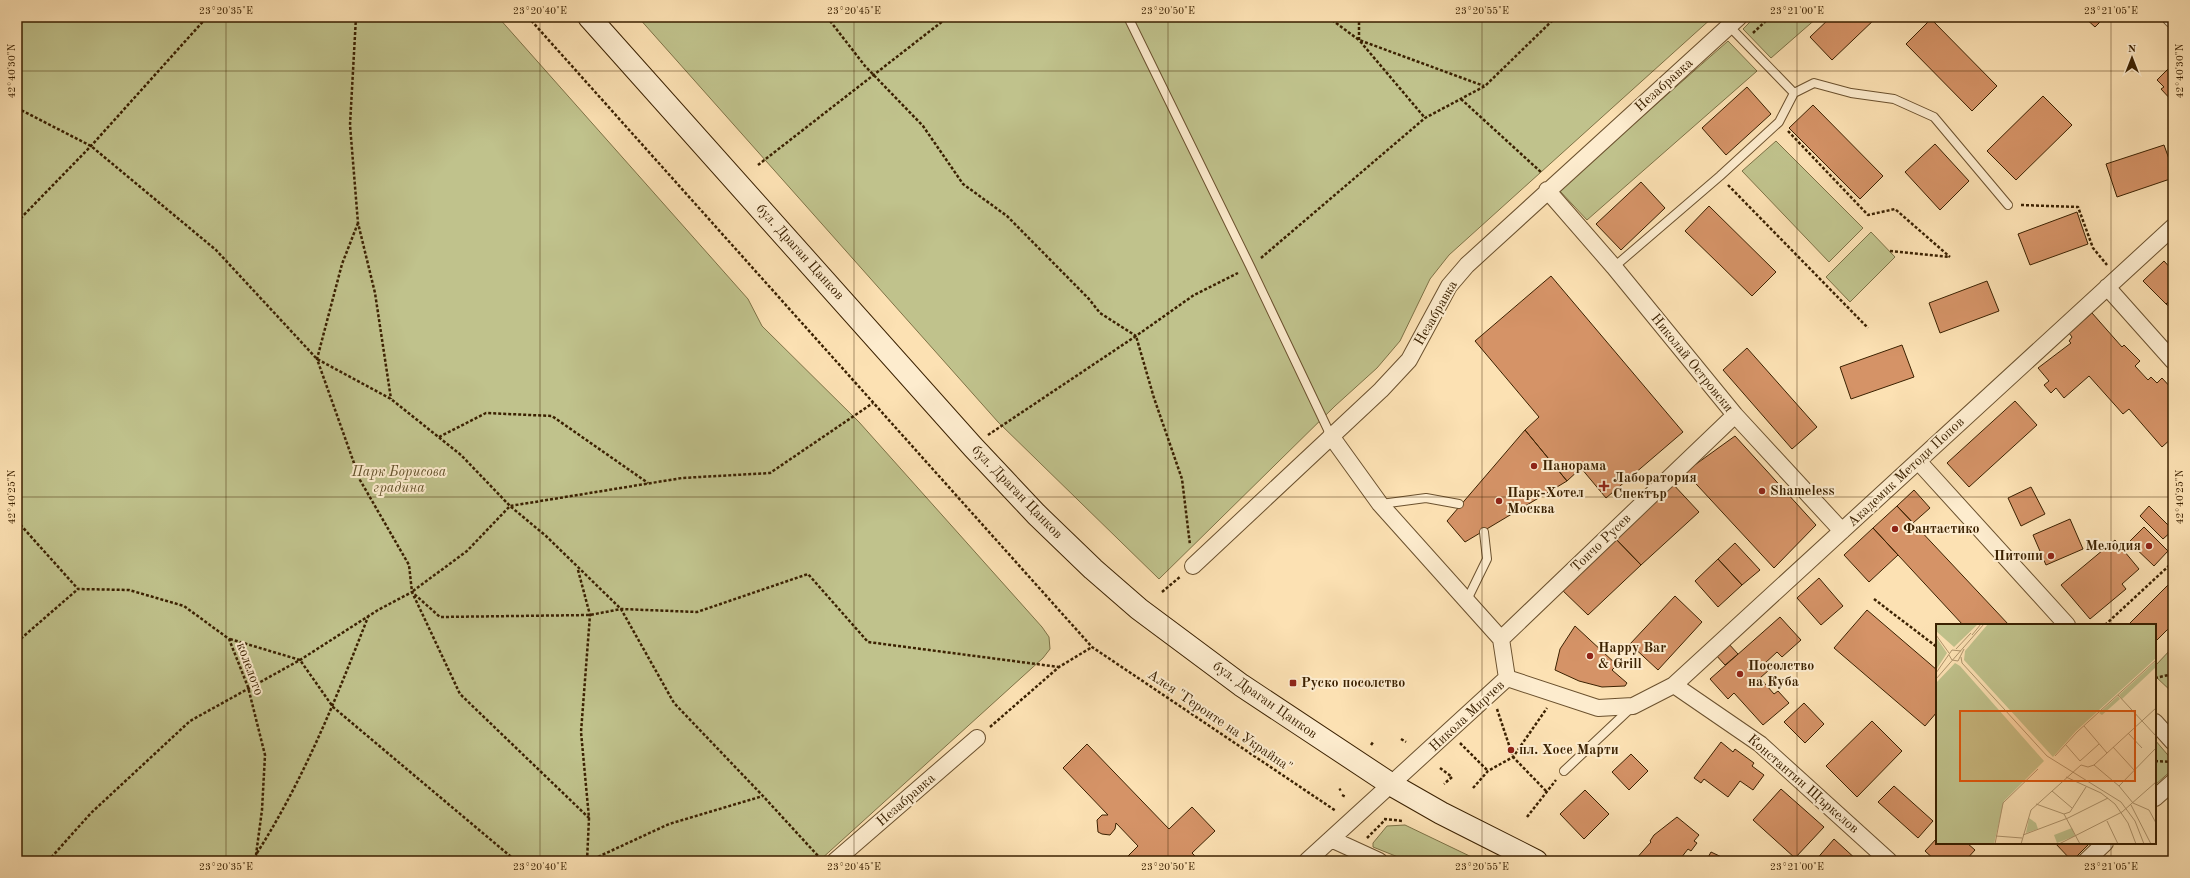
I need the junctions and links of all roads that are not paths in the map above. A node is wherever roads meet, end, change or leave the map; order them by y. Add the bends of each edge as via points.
1 (589, 17) edge
2 (1128, 17) edge
3 (2170, 17) edge
4 (2173, 20) edge
5 (1734, 21) edge
6 (1794, 93) junction
7 (1551, 187) junction
8 (2008, 205) road end
9 (2173, 227) edge
10 (1614, 267) junction
11 (2107, 287) junction
12 (2173, 361) edge
13 (1735, 415) junction
14 (1331, 436) junction
15 (1918, 461) junction
16 (1380, 504) junction
17 (1459, 504) dead end
18 (1842, 531) junction
19 (1484, 532) dead end
20 (1193, 566) road end
21 (1466, 602) junction
22 (2066, 624) edge
23 (1501, 639) junction
24 (1507, 678) junction
25 (1674, 685) junction
26 (1633, 706) junction
27 (2156, 723) edge
28 (978, 738) road end
29 (2173, 742) edge
30 (1564, 771) dead end
31 (2173, 782) edge
32 (1392, 785) junction
33 (2156, 797) edge
34 (1331, 840) junction
35 (2104, 844) edge
36 (835, 861) edge
37 (1307, 861) edge
38 (1379, 861) edge
39 (1536, 861) edge
40 (1889, 861) edge
41 (2086, 861) edge

1 - 32 main road, бул. Драган Цанков via 973,447 1036,514 1139,609 1241,685
2 - 14 lane
3 - 4 street
5 - 6 lane via 1744,41
5 - 7 street, Незабравка
6 - 8 lane via 1814,83 1851,93 1894,99 1934,117
6 - 10 lane via 1779,122
7 - 10 street, Николай Островски
7 - 14 street, Незабравка via 1467,265 1449,286 1409,360
9 - 11 street, Академик Методи Попов
10 - 13 street, Николай Островски
11 - 12 street
11 - 15 street, Академик Методи Попов
13 - 18 street, Николай Островски
13 - 23 street, Тончо Русев
14 - 16 street
14 - 20 street, Незабравка
15 - 18 street, Академик Методи Попов
15 - 22 street
16 - 17 lane via 1426,498
16 - 21 street
18 - 25 street, Академик Методи Попов
19 - 21 lane via 1487,559
21 - 23 street
23 - 24 street, Никола Мирчев
24 - 26 street, Академик Методи Попов via 1598,708
24 - 32 street, Никола Мирчев
25 - 26 street, Академик Методи Попов
25 - 40 street, Константин Щъркелов via 1760,744
26 - 30 lane, Академик Методи Попов
27 - 29 street
28 - 36 street, Незабравка
31 - 33 street
32 - 34 street, Никола Мирчев
32 - 39 main road, бул. Драган Цанков
34 - 37 street, Никола Мирчев
34 - 38 street
35 - 41 street

